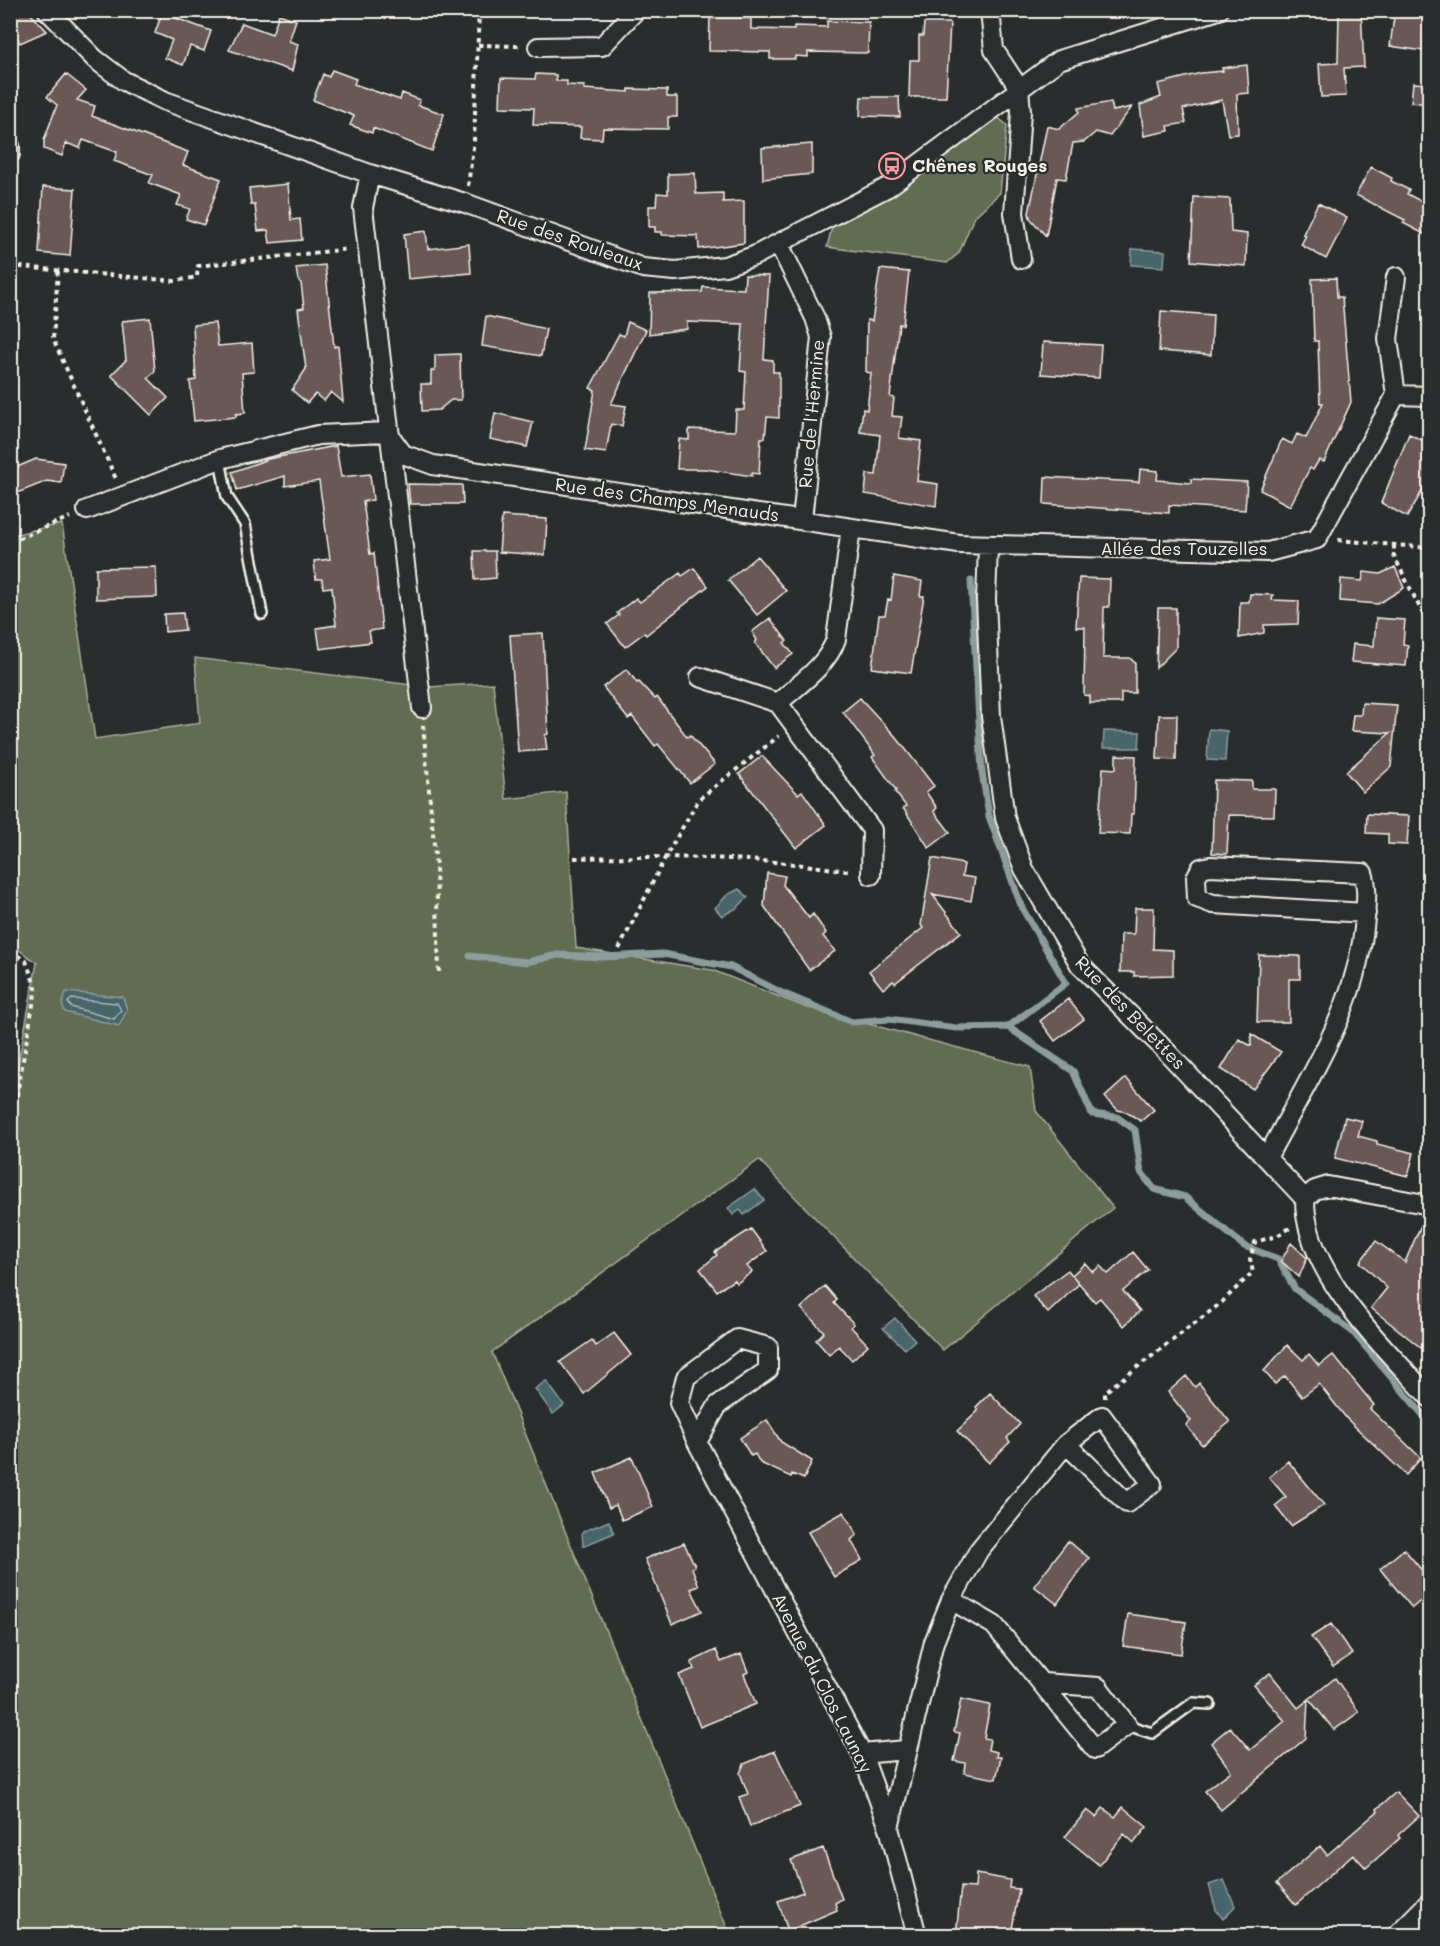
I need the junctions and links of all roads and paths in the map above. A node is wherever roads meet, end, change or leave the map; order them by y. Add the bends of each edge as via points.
1 (47, 10) edge
2 (479, 10) edge
3 (636, 10) edge
4 (990, 10) edge
5 (1219, 10) edge
6 (478, 45) junction
7 (538, 47) joint
8 (1019, 88) junction
9 (10, 146) edge
10 (10, 154) edge
11 (370, 174) junction
12 (465, 203) junction
13 (779, 244) junction
14 (368, 248) junction
15 (1021, 259) dead end
16 (10, 267) edge
17 (58, 271) junction
18 (1396, 277) dead end
19 (1396, 395) junction
20 (1430, 396) edge
21 (387, 432) junction
22 (220, 459) junction
23 (124, 496) junction
24 (87, 510) joint
25 (802, 520) junction
26 (851, 528) junction
27 (1317, 539) junction
28 (10, 542) edge
29 (959, 544) joint
30 (1394, 545) junction
31 (988, 547) junction
32 (1430, 548) edge
33 (262, 614) dead end
34 (1430, 628) edge
35 (700, 677) dead end
36 (778, 703) junction
37 (422, 708) joint
38 (794, 724) junction
39 (666, 856) junction
40 (574, 858) dead end
41 (871, 875) joint
42 (1366, 913) junction
43 (619, 949) dead end
44 (10, 951) edge
45 (439, 973) dead end
46 (10, 1133) edge
47 (1268, 1156) junction
48 (1305, 1199) junction
49 (1430, 1205) edge
50 (1305, 1219) junction
51 (1430, 1398) edge
52 (1102, 1416) junction
53 (697, 1442) junction
54 (1066, 1444) junction
55 (951, 1600) junction
56 (1043, 1683) junction
57 (1210, 1704) dead end
58 (1127, 1725) junction
59 (906, 1750) junction
60 (862, 1754) junction
61 (889, 1828) junction
62 (1430, 1907) edge
63 (917, 1935) edge
64 (1401, 1935) edge

1 - 11 street, Rue des Rouleaux via 95,59 124,81 165,101
2 - 6 path
3 - 7 street via 602,46
4 - 8 street via 994,50
5 - 8 street, Rue des Rouleaux via 1059,60
6 - 7 path
6 - 12 path via 474,140
8 - 13 street, Rue des Rouleaux via 888,187
8 - 15 street via 1014,213
9 - 10 street
11 - 12 street, Rue des Rouleaux
11 - 14 street via 363,208
12 - 13 street, Rue des Rouleaux via 643,268 675,271 725,266
13 - 25 street, Rue de l'Hermine via 821,337
14 - 17 path via 198,266 197,277 175,280
14 - 21 street
16 - 17 path
17 - 23 path via 53,339
18 - 19 street via 1388,339
19 - 20 street
19 - 27 street
21 - 22 street via 318,435
21 - 25 street, Rue des Champs Menauds via 403,454 433,465
21 - 37 street
22 - 23 street
22 - 33 lane via 227,497 245,524
23 - 24 street
24 - 28 path
25 - 26 street, Rue des Champs Menauds
26 - 29 street, Rue des Champs Menauds
26 - 36 street via 832,652
27 - 30 path
27 - 31 street, Allée des Touzelles via 1268,552
29 - 31 street, Allée des Touzelles
30 - 32 path
30 - 34 path via 1394,555
31 - 47 street, Rue des Belettes via 991,716 1005,818 1024,869 1080,965
35 - 36 street
36 - 38 street
37 - 45 path via 436,867
38 - 39 path via 699,799
38 - 41 street via 873,830
39 - 40 path
39 - 41 path via 809,864
39 - 43 path
42 - 42 street via 1367,883 1363,873 1210,866 1201,868 1196,878 1197,898 1213,904
42 - 47 street via 1358,968 1342,1015
44 - 46 path via 27,962 36,988
47 - 48 street, Rue des Belettes
48 - 49 street via 1328,1186
48 - 50 street
50 - 51 street via 1324,1268 1372,1334
50 - 52 path via 1277,1236 1254,1242 1250,1259 1253,1272 1221,1303 1106,1392
52 - 54 street
52 - 54 street via 1152,1484 1127,1503
53 - 53 street, Avenue du Clos Launay via 718,1404 768,1370 768,1347 737,1339 686,1377 679,1403
53 - 60 street, Avenue du Clos Launay
54 - 55 street via 979,1550
55 - 56 street via 994,1625
55 - 59 street via 934,1641
56 - 58 street via 1098,1687
56 - 58 street via 1095,1749
57 - 58 lane via 1193,1704 1152,1732
59 - 60 street
59 - 61 street
60 - 61 street, Avenue du Clos Launay
61 - 63 street, Avenue du Clos Launay
62 - 64 street

